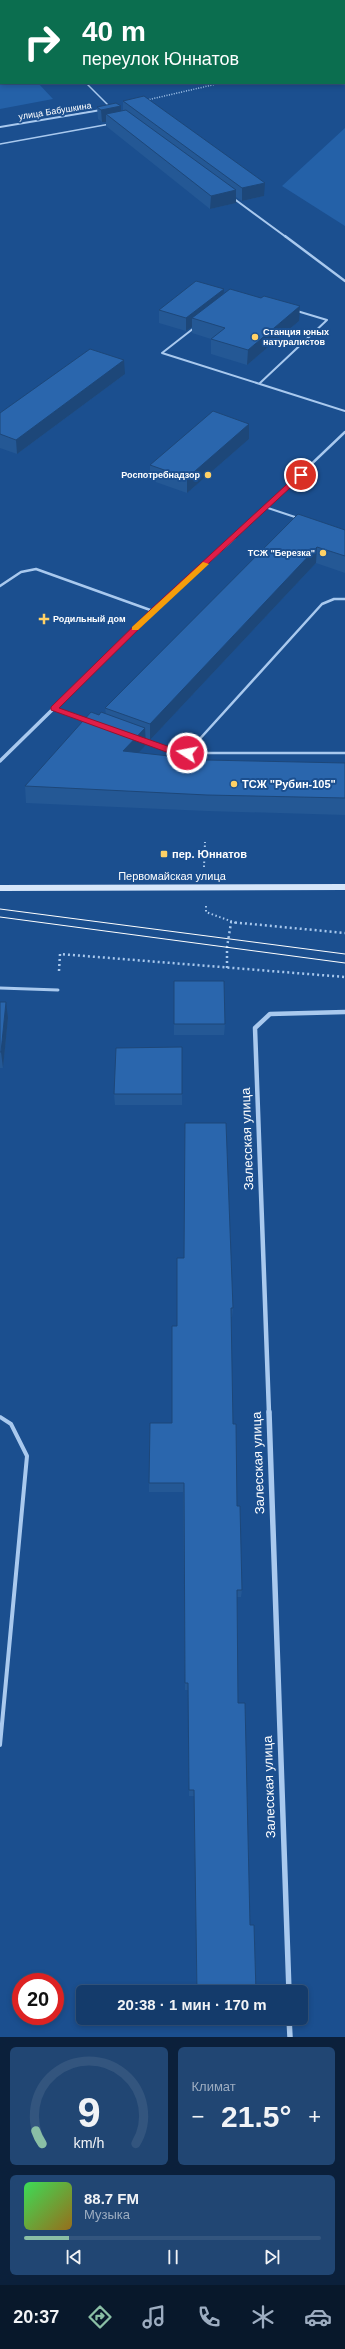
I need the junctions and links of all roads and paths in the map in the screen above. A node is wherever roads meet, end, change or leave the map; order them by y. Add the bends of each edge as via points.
1 (87, 84) edge
2 (217, 84) edge
3 (111, 108) junction
4 (112, 123) edge
5 (0, 127) edge
6 (0, 144) edge
7 (230, 196) edge
8 (345, 281) edge
9 (290, 309) edge
10 (197, 326) edge
11 (260, 383) junction
12 (345, 411) edge
13 (345, 432) edge
14 (268, 508) junction
15 (303, 520) edge
16 (0, 586) edge
17 (345, 599) edge
18 (153, 611) junction
19 (53, 709) junction
20 (90, 722) edge
21 (142, 740) edge
22 (187, 753) junction
23 (345, 754) edge
24 (0, 761) edge
25 (205, 842) dead end
26 (204, 886) junction
27 (345, 887) edge
28 (0, 888) edge
29 (231, 924) junction
30 (345, 933) edge
31 (227, 968) junction
32 (345, 978) edge
33 (0, 988) edge
34 (58, 990) joint
35 (345, 1012) edge
36 (0, 1417) edge
37 (0, 1745) edge
38 (288, 1985) edge
39 (289, 2025) edge
40 (290, 2037) edge

1 - 3 lane
2 - 3 path
3 - 5 street, улица Бабушкина
4 - 6 lane
7 - 8 street
9 - 11 lane via 327,320
10 - 11 lane via 162,353
11 - 12 lane
13 - 14 street
14 - 15 lane
14 - 18 street
16 - 18 lane via 14,574 25,569 36,569
17 - 22 lane via 334,599 322,604
18 - 19 street
19 - 20 lane
19 - 24 street
21 - 22 lane via 172,751
22 - 23 lane
25 - 26 path
26 - 27 main road, Первомайская улица
26 - 28 main road, Первомайская улица
26 - 29 path via 206,912
29 - 30 path
29 - 31 path
31 - 32 path
31 - 34 path via 60,954
33 - 34 lane
35 - 38 street, Залесская улица via 270,1014 255,1028
36 - 37 lane via 11,1424 27,1456
39 - 40 street

